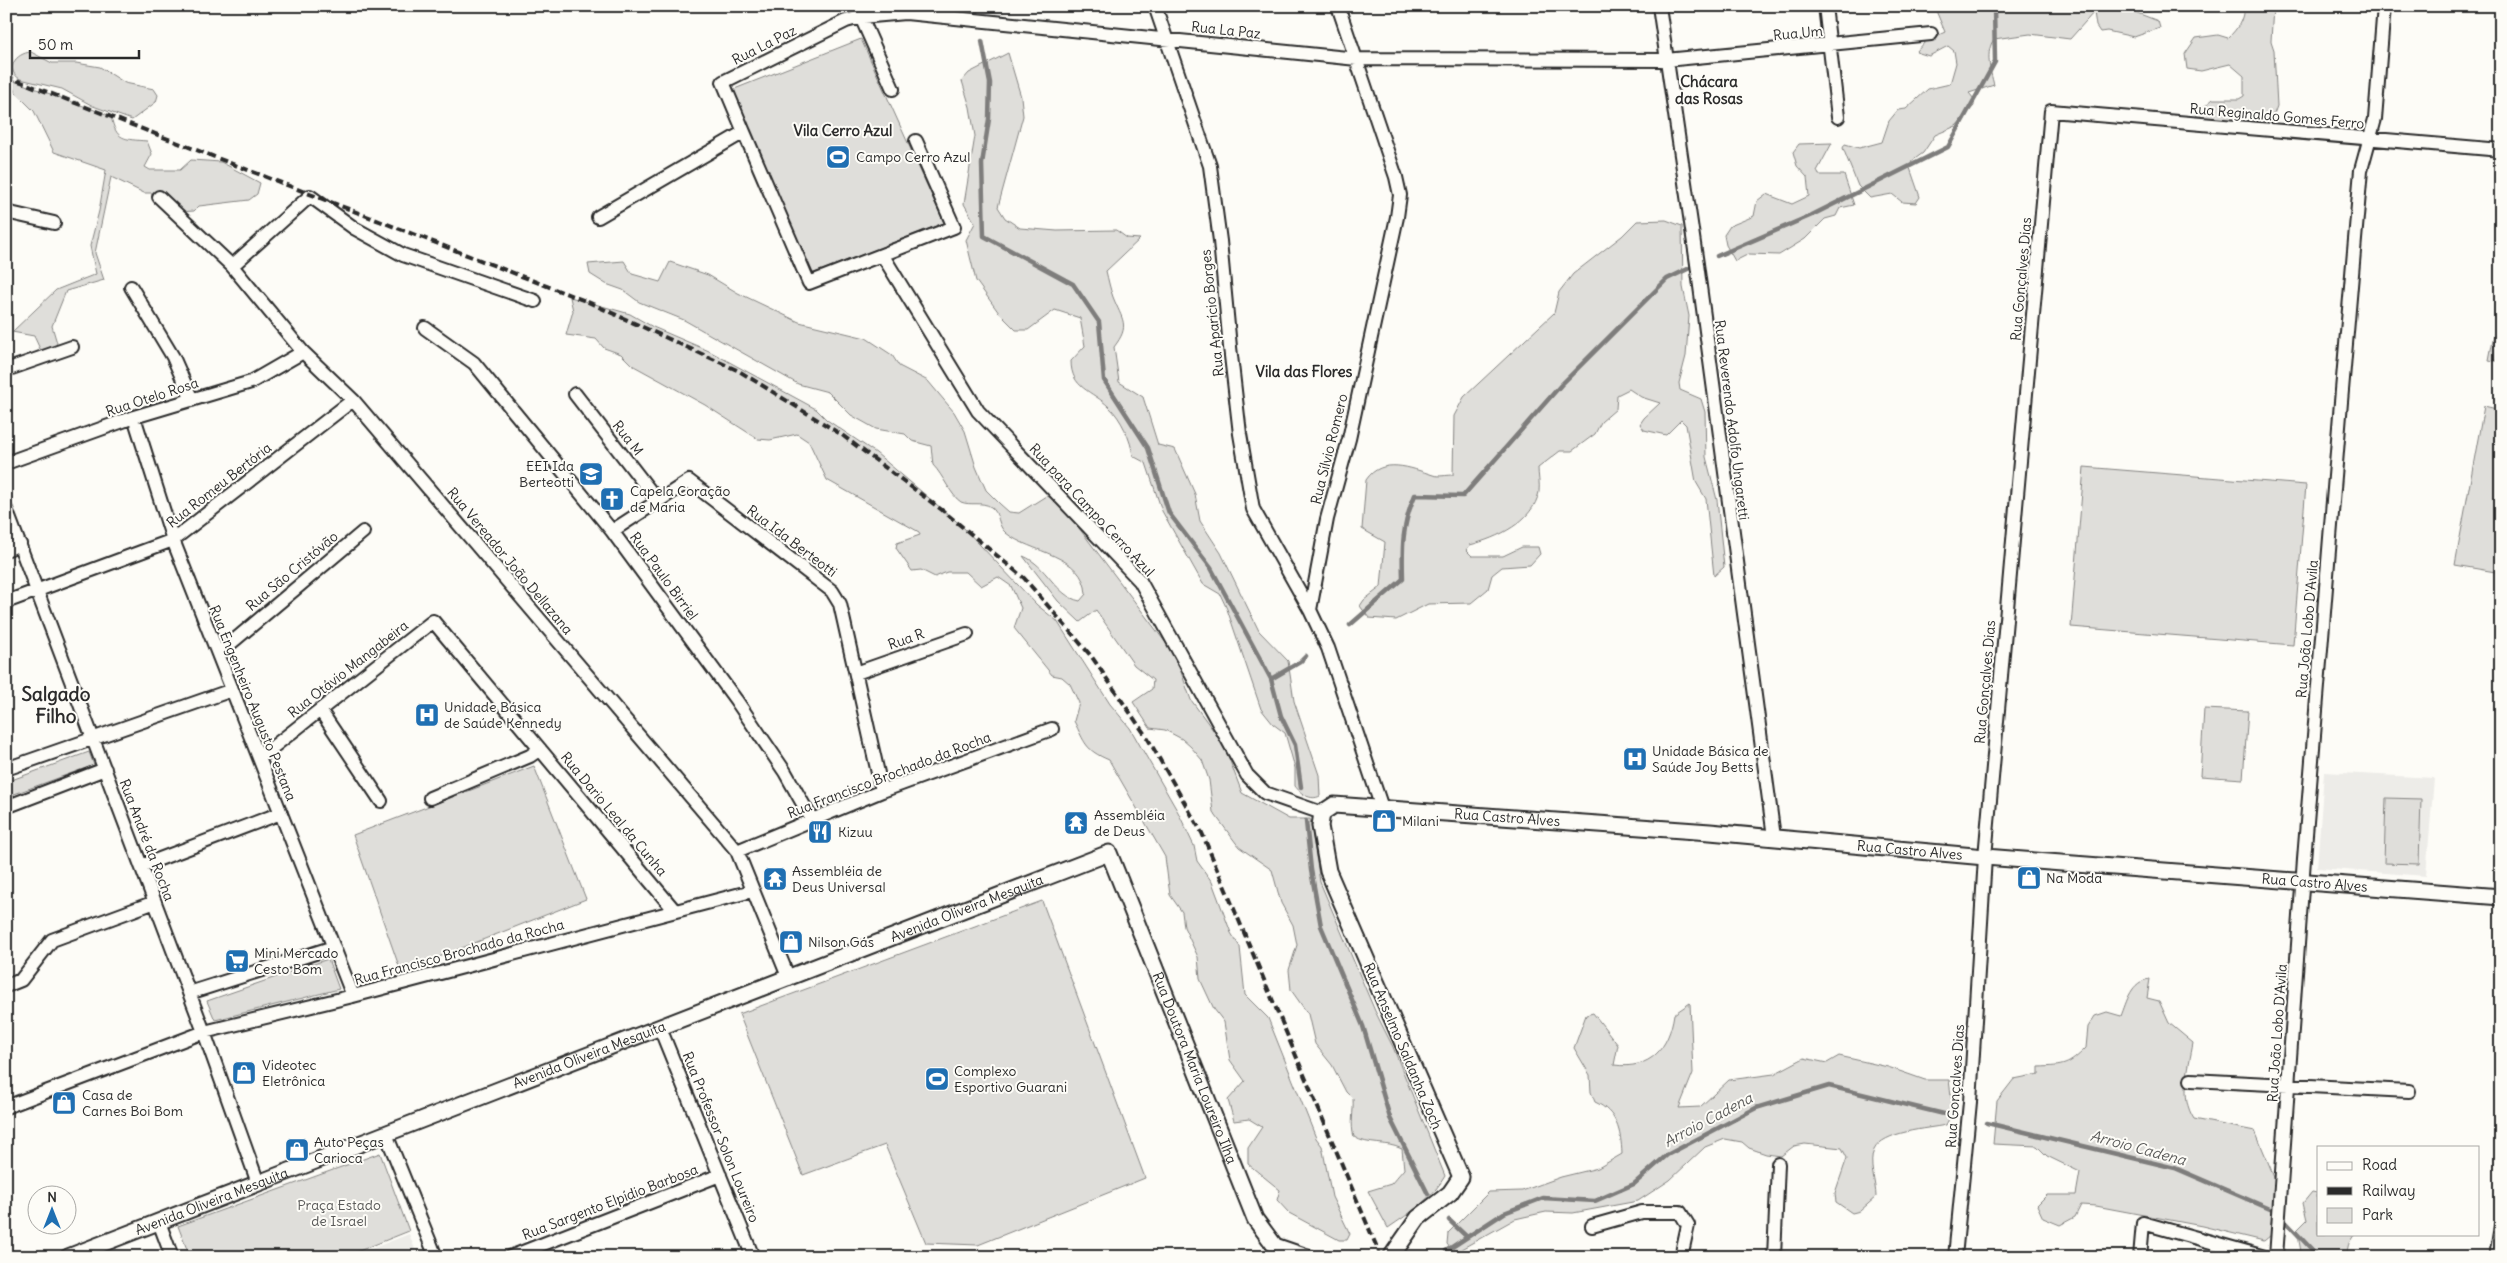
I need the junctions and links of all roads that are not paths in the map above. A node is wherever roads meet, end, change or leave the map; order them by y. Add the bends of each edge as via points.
1 (1155, 6) edge
2 (1338, 6) edge
3 (1659, 6) edge
4 (1825, 6) edge
5 (2384, 6) edge
6 (861, 16) junction
7 (1931, 34) dead end
8 (1166, 40) junction
9 (1830, 45) junction
10 (1357, 59) junction
11 (1666, 60) junction
12 (894, 89) dead end
13 (2052, 111) joint
14 (1838, 117) dead end
15 (744, 132) junction
16 (2370, 139) junction
17 (916, 141) dead end
18 (2501, 150) edge
19 (159, 197) dead end
20 (6, 212) edge
21 (598, 217) dead end
22 (54, 224) dead end
23 (883, 256) junction
24 (232, 266) junction
25 (132, 287) dead end
26 (535, 301) dead end
27 (425, 328) dead end
28 (72, 347) dead end
29 (303, 352) junction
30 (6, 370) edge
31 (575, 394) dead end
32 (192, 400) junction
33 (353, 400) junction
34 (134, 418) junction
35 (6, 463) edge
36 (657, 500) junction
37 (6, 508) edge
38 (612, 531) junction
39 (363, 532) dead end
40 (173, 540) junction
41 (20, 544) junction
42 (6, 550) edge
43 (37, 590) junction
44 (6, 602) edge
45 (1310, 610) junction
46 (433, 621) joint
47 (966, 634) dead end
48 (218, 654) junction
49 (856, 673) junction
50 (232, 690) junction
51 (320, 710) junction
52 (1052, 729) dead end
53 (93, 738) junction
54 (540, 749) junction
55 (259, 758) junction
56 (6, 769) edge
57 (105, 770) junction
58 (882, 791) junction
59 (430, 798) dead end
60 (382, 801) dead end
61 (6, 807) edge
62 (1382, 808) junction
63 (281, 813) junction
64 (1322, 813) junction
65 (812, 820) junction
66 (1774, 837) junction
67 (737, 851) junction
68 (1109, 853) joint
69 (1985, 857) junction
70 (141, 866) junction
71 (2302, 881) junction
72 (752, 891) junction
73 (2501, 897) edge
74 (155, 902) junction
75 (675, 911) junction
76 (334, 947) junction
77 (788, 979) junction
78 (6, 986) edge
79 (189, 993) junction
80 (353, 996) junction
81 (660, 1028) junction
82 (204, 1032) junction
83 (2191, 1080) dead end
84 (2288, 1085) junction
85 (2409, 1091) dead end
86 (6, 1107) edge
87 (386, 1134) junction
88 (1778, 1164) dead end
89 (720, 1175) junction
90 (258, 1183) junction
91 (159, 1222) junction
92 (1592, 1226) dead end
93 (2501, 1226) edge
94 (68, 1257) edge
95 (172, 1257) edge
96 (436, 1257) edge
97 (510, 1257) edge
98 (753, 1257) edge
99 (1307, 1257) edge
100 (1391, 1257) edge
101 (1681, 1257) edge
102 (1774, 1257) edge
103 (1955, 1257) edge
104 (2140, 1257) edge
105 (2265, 1257) edge
106 (2276, 1257) edge
107 (2496, 1257) edge

1 - 8 street, Rua Aparício Borges
2 - 10 street, Rua Sílvio Romero
3 - 11 street, Rua Reverendo Adolfo Ungaretti
4 - 9 street
5 - 16 street, Rua João Lobo D'Avila via 2378,96
6 - 8 street, Rua La Paz via 906,13
6 - 12 street
6 - 15 street, Rua La Paz via 723,82
7 - 9 street, Rua Um
8 - 10 street, Rua La Paz
8 - 45 street, Rua Aparício Borges via 1210,166 1240,434 1253,509
9 - 11 street, Rua Um
9 - 14 street
10 - 11 street, Rua La Paz
10 - 45 street, Rua Sílvio Romero via 1400,195 1398,217 1349,438 1327,519
11 - 66 street, Rua Reverendo Adolfo Ungaretti via 1697,264
13 - 16 street, Rua Reginaldo Gomes Ferro
13 - 69 street, Rua Gonçalves Dias
15 - 21 street
15 - 23 street via 809,283
16 - 18 street, Rua Reginaldo Gomes Ferro
16 - 71 street, Rua João Lobo D'Avila via 2361,170
17 - 23 street via 954,227
19 - 24 street, Rua Vereador João Dellazana
20 - 22 street
23 - 64 street, Rua para Campo Cerro Azul via 978,411 1140,580 1247,775 1265,793
24 - 26 street via 310,196 354,228 403,255
24 - 29 street, Rua Vereador João Dellazana
25 - 32 street via 173,357
27 - 38 street, Rua Paulo Birriel via 474,363
28 - 30 street
29 - 32 street, Rua Otelo Rosa via 251,382
29 - 33 street, Rua Vereador João Dellazana
31 - 36 street, Rua M
32 - 34 street, Rua Otelo Rosa
33 - 40 street, Rua Romeu Bertória
33 - 67 street, Rua Vereador João Dellazana
34 - 35 street, Rua Otelo Rosa
34 - 40 street, Rua Engenheiro Augusto Pestana
36 - 38 street, Rua Ida Berteotti
36 - 49 street, Rua Ida Berteotti via 689,481 832,591 840,604
37 - 41 street, Rua André da Rocha
38 - 65 street, Rua Paulo Birriel via 736,700 785,772
39 - 48 street, Rua São Cristóvão
40 - 43 street, Rua Romeu Bertória
40 - 48 street, Rua Engenheiro Augusto Pestana
41 - 42 street
41 - 43 street, Rua André da Rocha
43 - 44 street, Rua Romeu Bertória
43 - 53 street, Rua André da Rocha
45 - 62 street via 1328,648
46 - 51 street, Rua Otávio Mangabeira
46 - 54 street, Rua Dario Leal da Cunha
47 - 49 street, Rua R
48 - 50 street, Rua Engenheiro Augusto Pestana
49 - 58 street, Rua Ida Berteotti
50 - 53 street
50 - 55 street, Rua Engenheiro Augusto Pestana
51 - 55 street, Rua Otávio Mangabeira
51 - 60 street
52 - 58 street, Rua Francisco Brochado da Rocha
53 - 56 street
53 - 57 street, Rua André da Rocha
54 - 59 street
54 - 75 street, Rua Dario Leal da Cunha
55 - 63 street, Rua Engenheiro Augusto Pestana
57 - 61 street
57 - 70 street, Rua André da Rocha
58 - 65 street, Rua Francisco Brochado da Rocha
62 - 64 street, Rua Castro Alves via 1334,805
62 - 66 street, Rua Castro Alves
63 - 70 street
63 - 76 street, Rua Engenheiro Augusto Pestana
64 - 100 street, Rua Anselmo Saldanha Zoch via 1320,826 1328,871 1461,1177 1450,1193 1418,1218
65 - 67 street, Rua Francisco Brochado da Rocha
66 - 69 street, Rua Castro Alves
67 - 72 street, Rua Vereador João Dellazana
68 - 77 street, Avenida Oliveira Mesquita
68 - 99 street, Rua Doutora Maria Loureiro Ilha via 1255,1219 1275,1246
69 - 71 street, Rua Castro Alves
69 - 103 street, Rua Gonçalves Dias via 1970,1102
70 - 74 street, Rua André da Rocha
71 - 73 street, Rua Castro Alves
71 - 84 street, Rua João Lobo D'Avila
72 - 75 street, Rua Francisco Brochado da Rocha
72 - 77 street, Rua Vereador João Dellazana
74 - 78 street via 52,940 21,980
74 - 79 street, Rua André da Rocha
75 - 80 street, Rua Francisco Brochado da Rocha
76 - 79 street
76 - 80 street, Rua Engenheiro Augusto Pestana
77 - 81 street, Avenida Oliveira Mesquita
79 - 82 street, Rua André da Rocha
80 - 82 street, Rua Francisco Brochado da Rocha
81 - 87 street, Avenida Oliveira Mesquita
81 - 89 street, Rua Professor Solon Loureiro
82 - 86 street, Rua Francisco Brochado da Rocha
82 - 90 street, Rua André da Rocha
83 - 84 street
84 - 85 street
84 - 106 street, Rua João Lobo D'Avila
87 - 90 street, Avenida Oliveira Mesquita
87 - 96 street
88 - 102 street
89 - 97 street, Rua Sargento Elpídio Barbosa
89 - 98 street, Rua Professor Solon Loureiro
90 - 91 street, Avenida Oliveira Mesquita
91 - 94 street, Avenida Oliveira Mesquita
91 - 95 street
92 - 101 street via 1642,1212 1680,1212 1688,1225
93 - 107 street
104 - 105 street via 2143,1223

